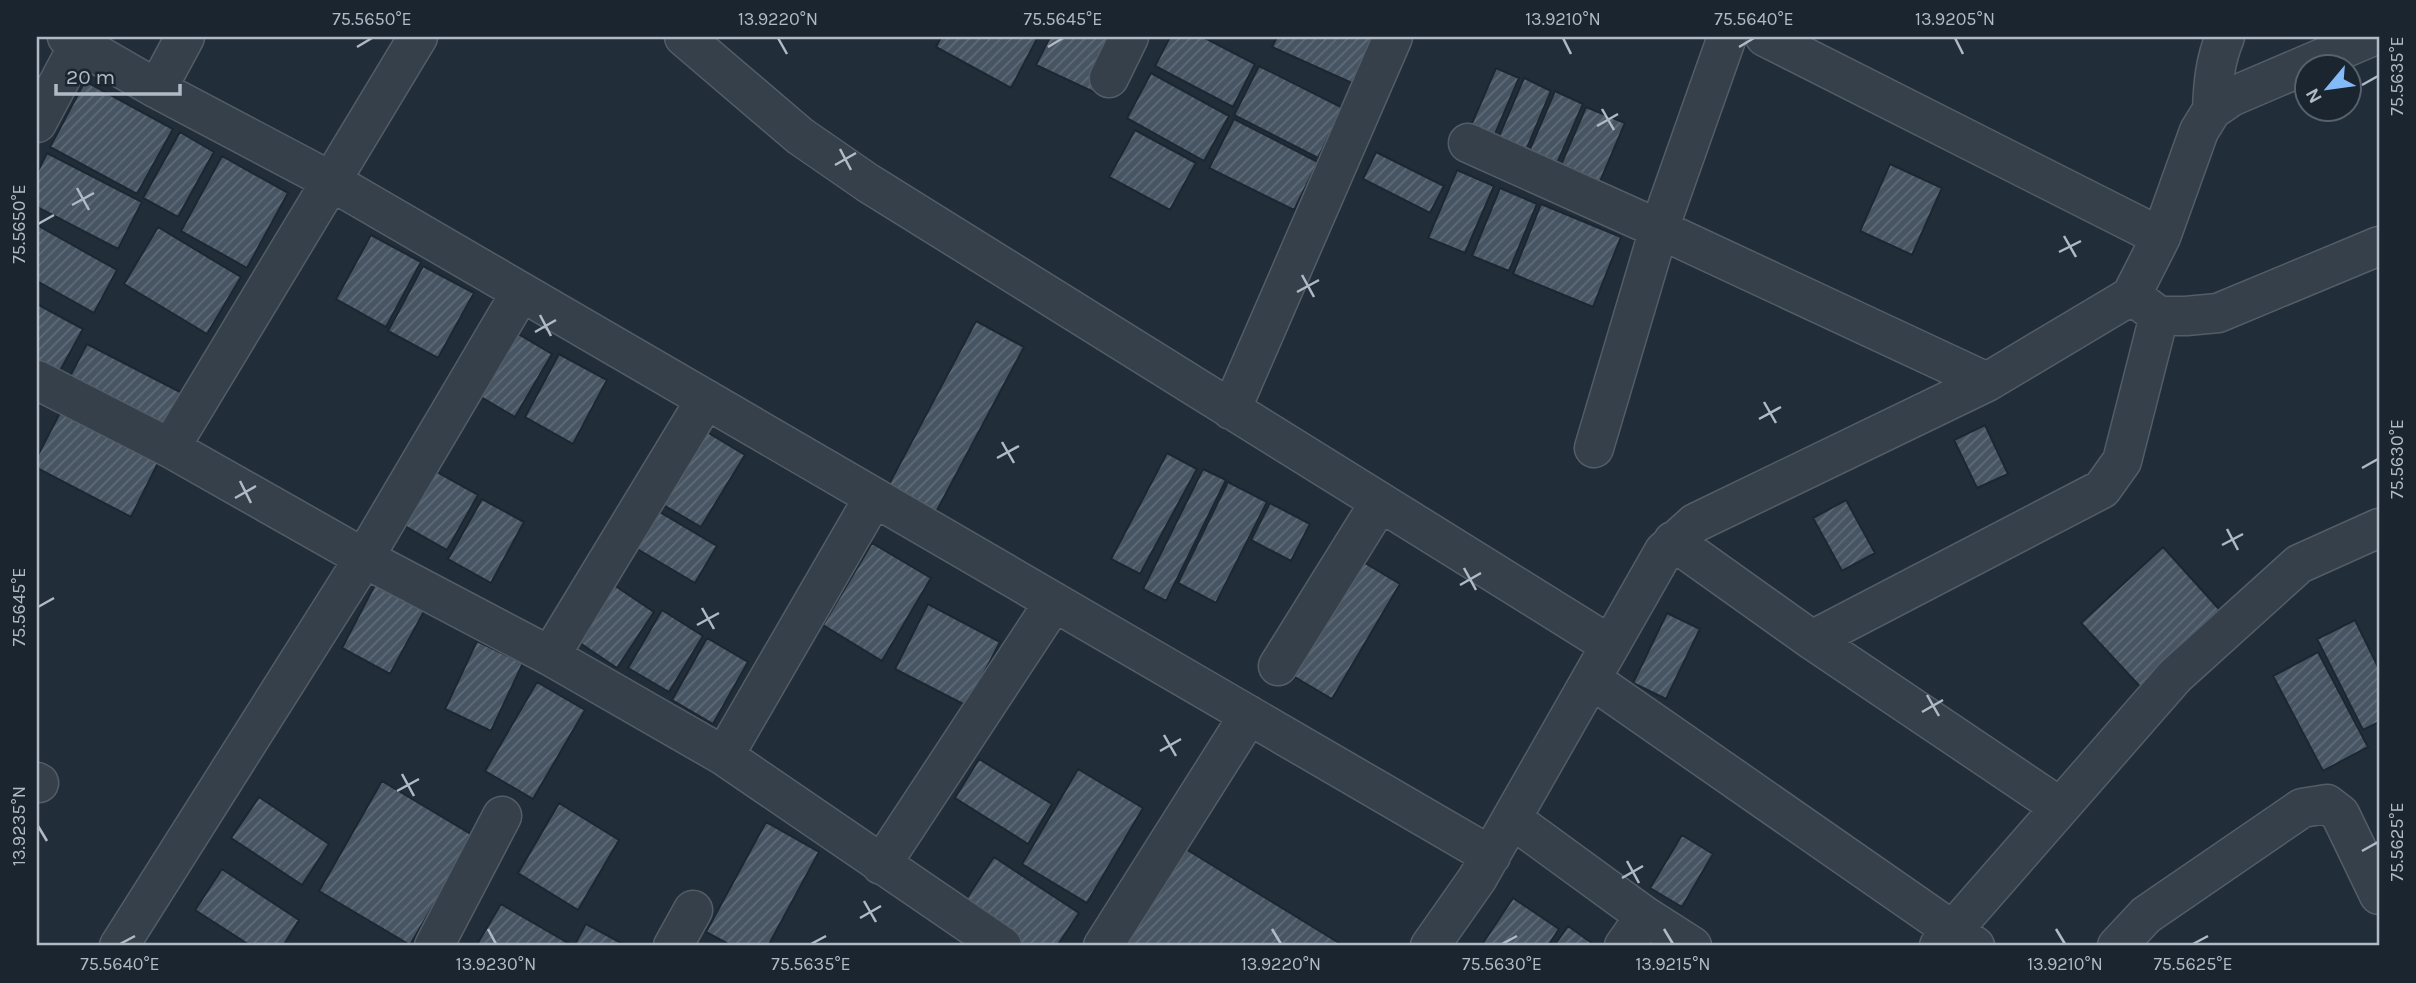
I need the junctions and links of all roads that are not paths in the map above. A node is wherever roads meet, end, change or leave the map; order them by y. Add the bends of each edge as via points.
1 (185, 37) edge
2 (418, 37) edge
3 (684, 37) edge
4 (1129, 37) edge
5 (1393, 37) edge
6 (1727, 37) edge
7 (1765, 37) edge
8 (2225, 37) edge
9 (2371, 37) edge
10 (73, 40) edge
11 (1110, 78) dead end
12 (157, 89) junction
13 (2212, 110) junction
14 (37, 123) edge
15 (1468, 143) dead end
16 (329, 180) junction
17 (1659, 229) junction
18 (2161, 237) junction
19 (2379, 246) edge
20 (521, 292) junction
21 (2145, 306) junction
22 (37, 380) edge
23 (1987, 382) junction
24 (706, 399) junction
25 (1231, 410) junction
26 (170, 448) junction
27 (1594, 449) dead end
28 (874, 497) junction
29 (1380, 502) junction
30 (2379, 528) edge
31 (1673, 541) junction
32 (364, 558) junction
33 (1054, 601) junction
34 (1812, 640) junction
35 (1611, 645) junction
36 (550, 656) junction
37 (1278, 666) dead end
38 (1591, 679) junction
39 (1249, 715) junction
40 (724, 756) junction
41 (2060, 807) junction
42 (502, 816) dead end
43 (1512, 819) junction
44 (1491, 856) junction
45 (881, 865) junction
46 (2379, 895) edge
47 (693, 910) dead end
48 (1635, 931) edge
49 (1955, 941) edge
50 (120, 946) edge
51 (434, 946) edge
52 (673, 946) edge
53 (1002, 946) edge
54 (1103, 946) edge
55 (1430, 946) edge
56 (1692, 946) edge
57 (2117, 946) edge

1 - 12 street
2 - 16 street
3 - 25 street via 800,136 868,183
4 - 11 street
5 - 25 street
6 - 17 street
7 - 18 street
8 - 13 street
9 - 13 street via 2231,97
10 - 12 street
10 - 14 street
12 - 16 street
13 - 18 street via 2199,131
15 - 17 street
16 - 20 street
16 - 26 street
17 - 23 street
17 - 27 street
18 - 21 street
19 - 21 street via 2218,313 2186,316
20 - 24 street
20 - 32 street
21 - 23 street
21 - 34 street via 2122,461 2102,489
22 - 26 street
23 - 31 street via 1695,523
24 - 28 street
24 - 36 street
25 - 29 street
26 - 32 street
28 - 33 street
28 - 40 street
29 - 35 street
29 - 37 street
30 - 41 street via 2299,564 2175,676
31 - 34 street
31 - 35 street
32 - 36 street
32 - 50 street
33 - 39 street
33 - 45 street
34 - 41 street
35 - 38 street
36 - 40 street
38 - 43 street
38 - 49 street
39 - 44 street
39 - 54 street
40 - 45 street
41 - 49 street
42 - 51 street
43 - 44 street
43 - 48 street
44 - 55 street
45 - 53 street
46 - 57 street via 2340,814 2327,804 2302,808 2146,915
47 - 52 street
48 - 56 street

